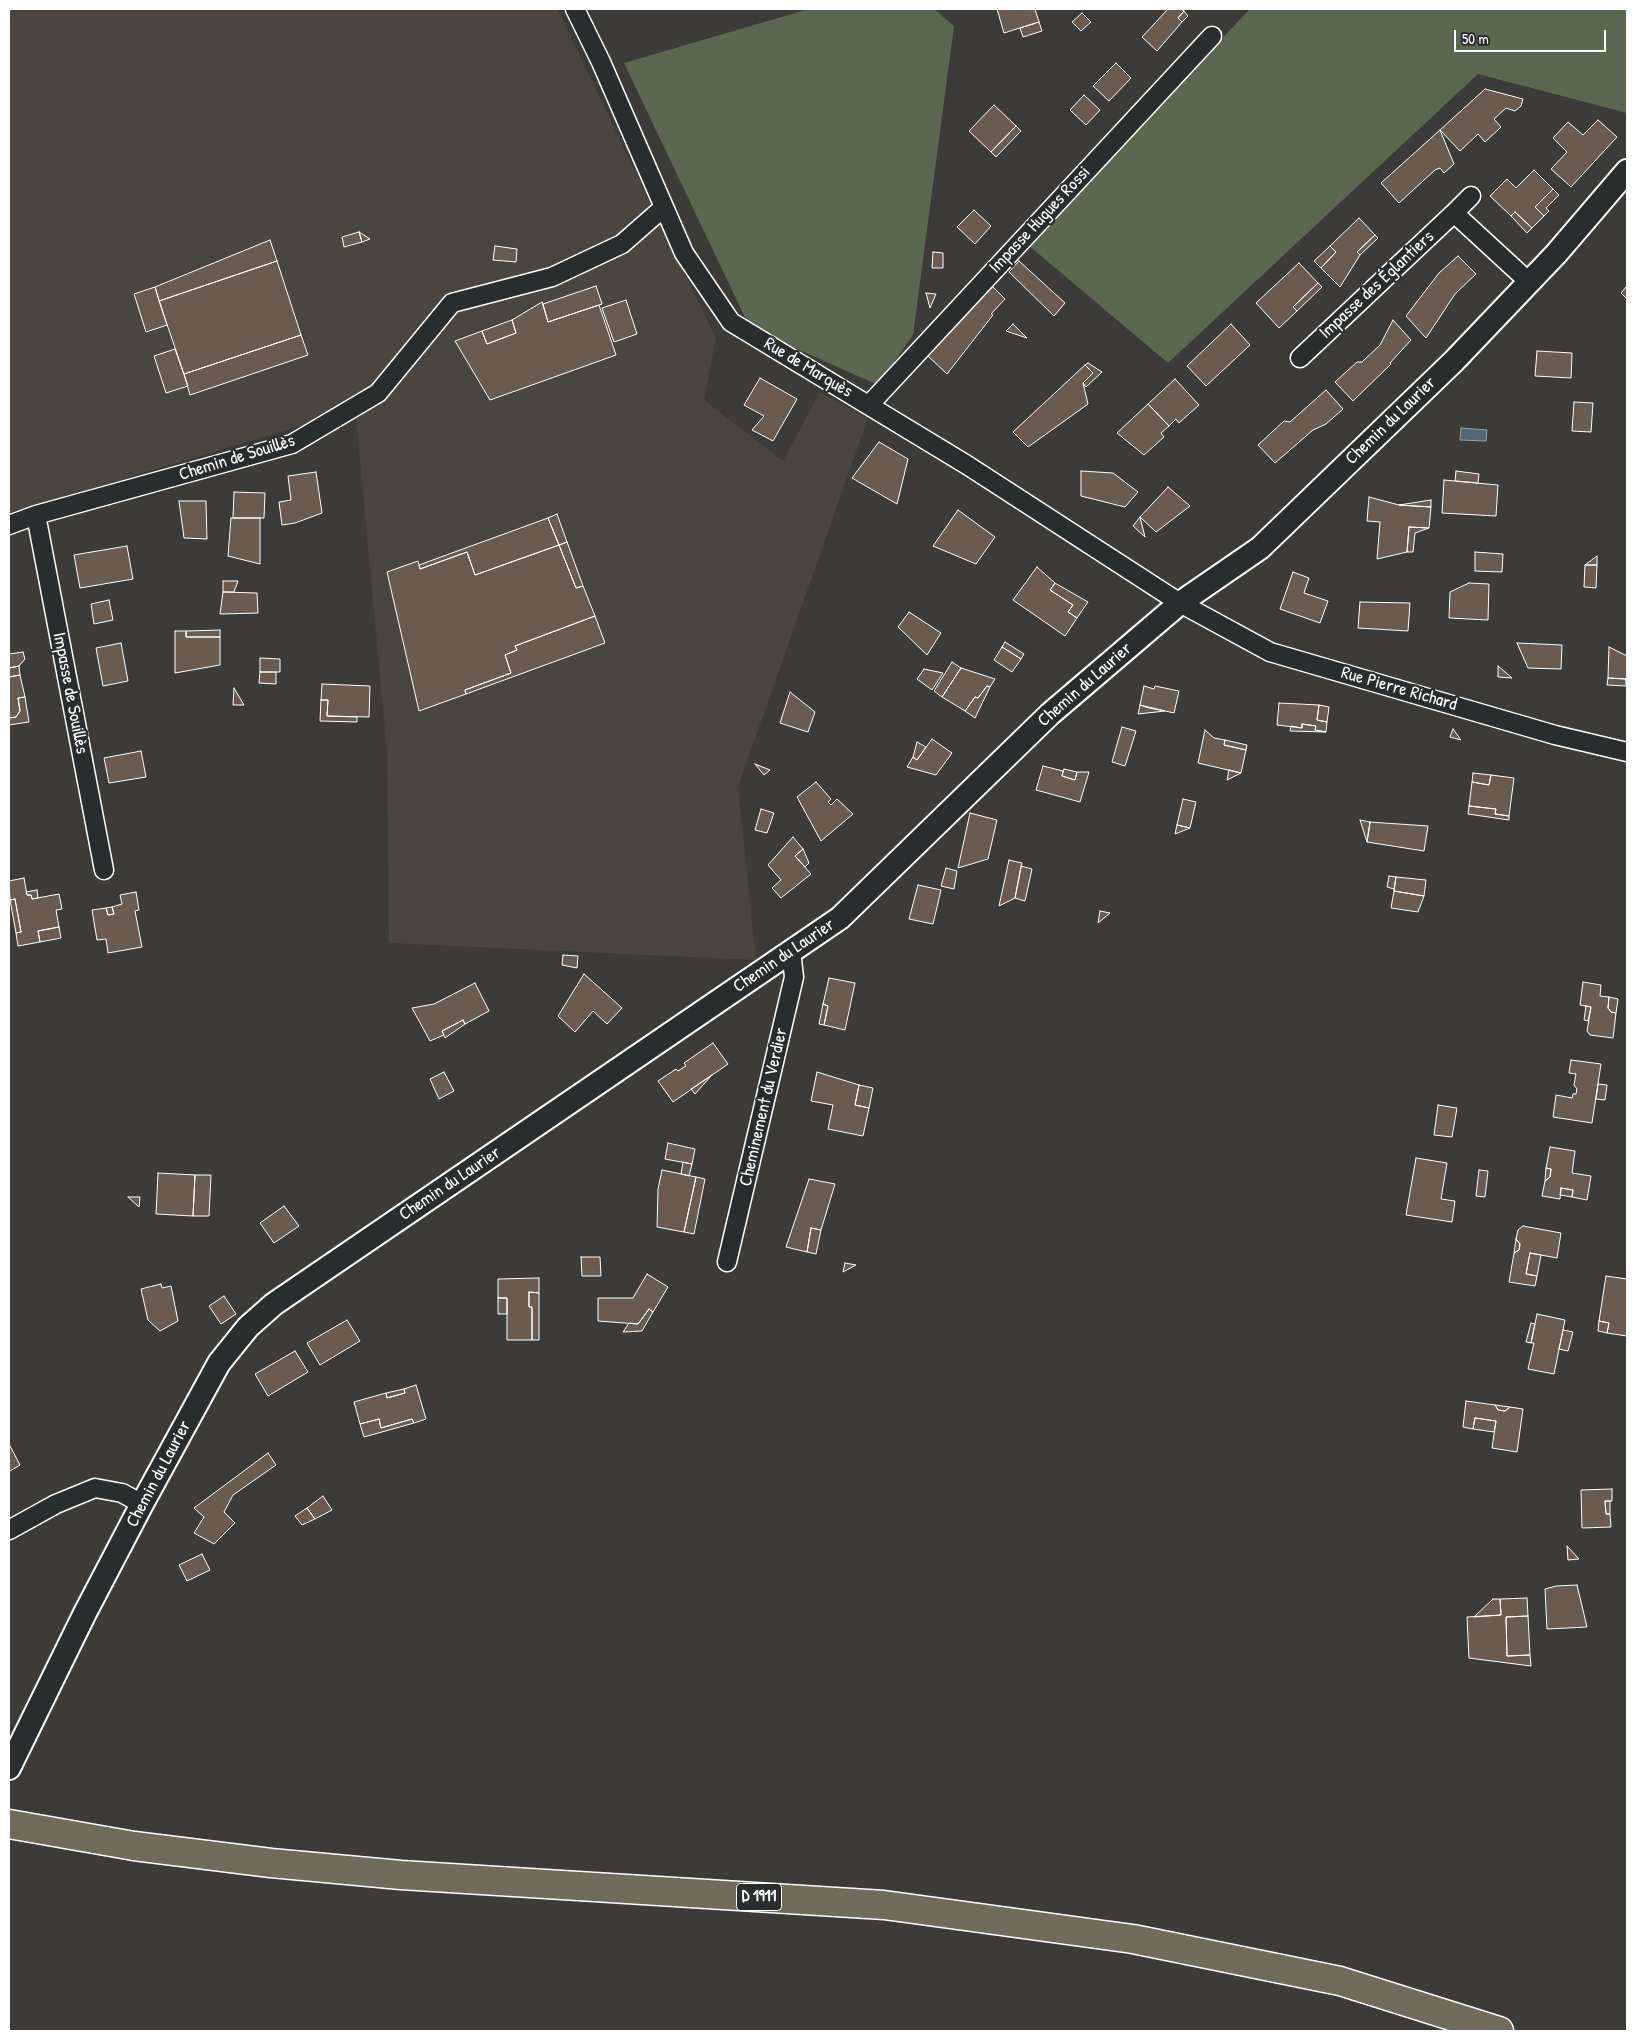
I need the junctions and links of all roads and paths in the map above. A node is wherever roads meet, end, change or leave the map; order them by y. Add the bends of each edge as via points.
1 (575, 9) edge
2 (1212, 36) dead end
3 (1627, 171) edge
4 (1472, 196) dead end
5 (663, 208) junction
6 (1454, 212) junction
7 (1529, 282) junction
8 (1300, 358) dead end
9 (869, 405) junction
10 (36, 515) junction
11 (9, 525) edge
12 (1180, 603) junction
13 (1627, 752) edge
14 (104, 870) dead end
15 (791, 951) junction
16 (727, 1262) dead end
17 (142, 1504) junction
18 (9, 1530) edge
19 (11, 1763) edge
20 (9, 1824) edge
21 (1499, 2031) edge

1 - 5 street, Rue de Marquès
2 - 9 street, Impasse Hugues Rossi
3 - 7 street, Chemin du Laurier
4 - 6 street, Impasse des Églantiers
5 - 9 street, Rue de Marquès via 684,253 732,322
5 - 10 street, Chemin de Souillès via 622,244 552,277 452,303 378,393 292,444
6 - 7 street
6 - 8 street, Impasse des Églantiers
7 - 12 street, Chemin du Laurier via 1454,360 1260,548
9 - 12 street, Rue de Marquès
10 - 11 street, Chemin de Souillès
10 - 14 street, Impasse de Souillès
12 - 13 street, Rue Pierre Richard via 1270,652 1555,735
12 - 15 street, Chemin du Laurier via 1050,714 840,918
15 - 16 street, Cheminement du Verdier via 794,977
15 - 17 street, Chemin du Laurier via 274,1304 248,1327 220,1363
17 - 18 street via 122,1493 95,1488 56,1504
17 - 19 street, Chemin du Laurier
20 - 21 main road, D 1911 via 134,1846 271,1863 401,1875 884,1905 1133,1939 1340,1981

